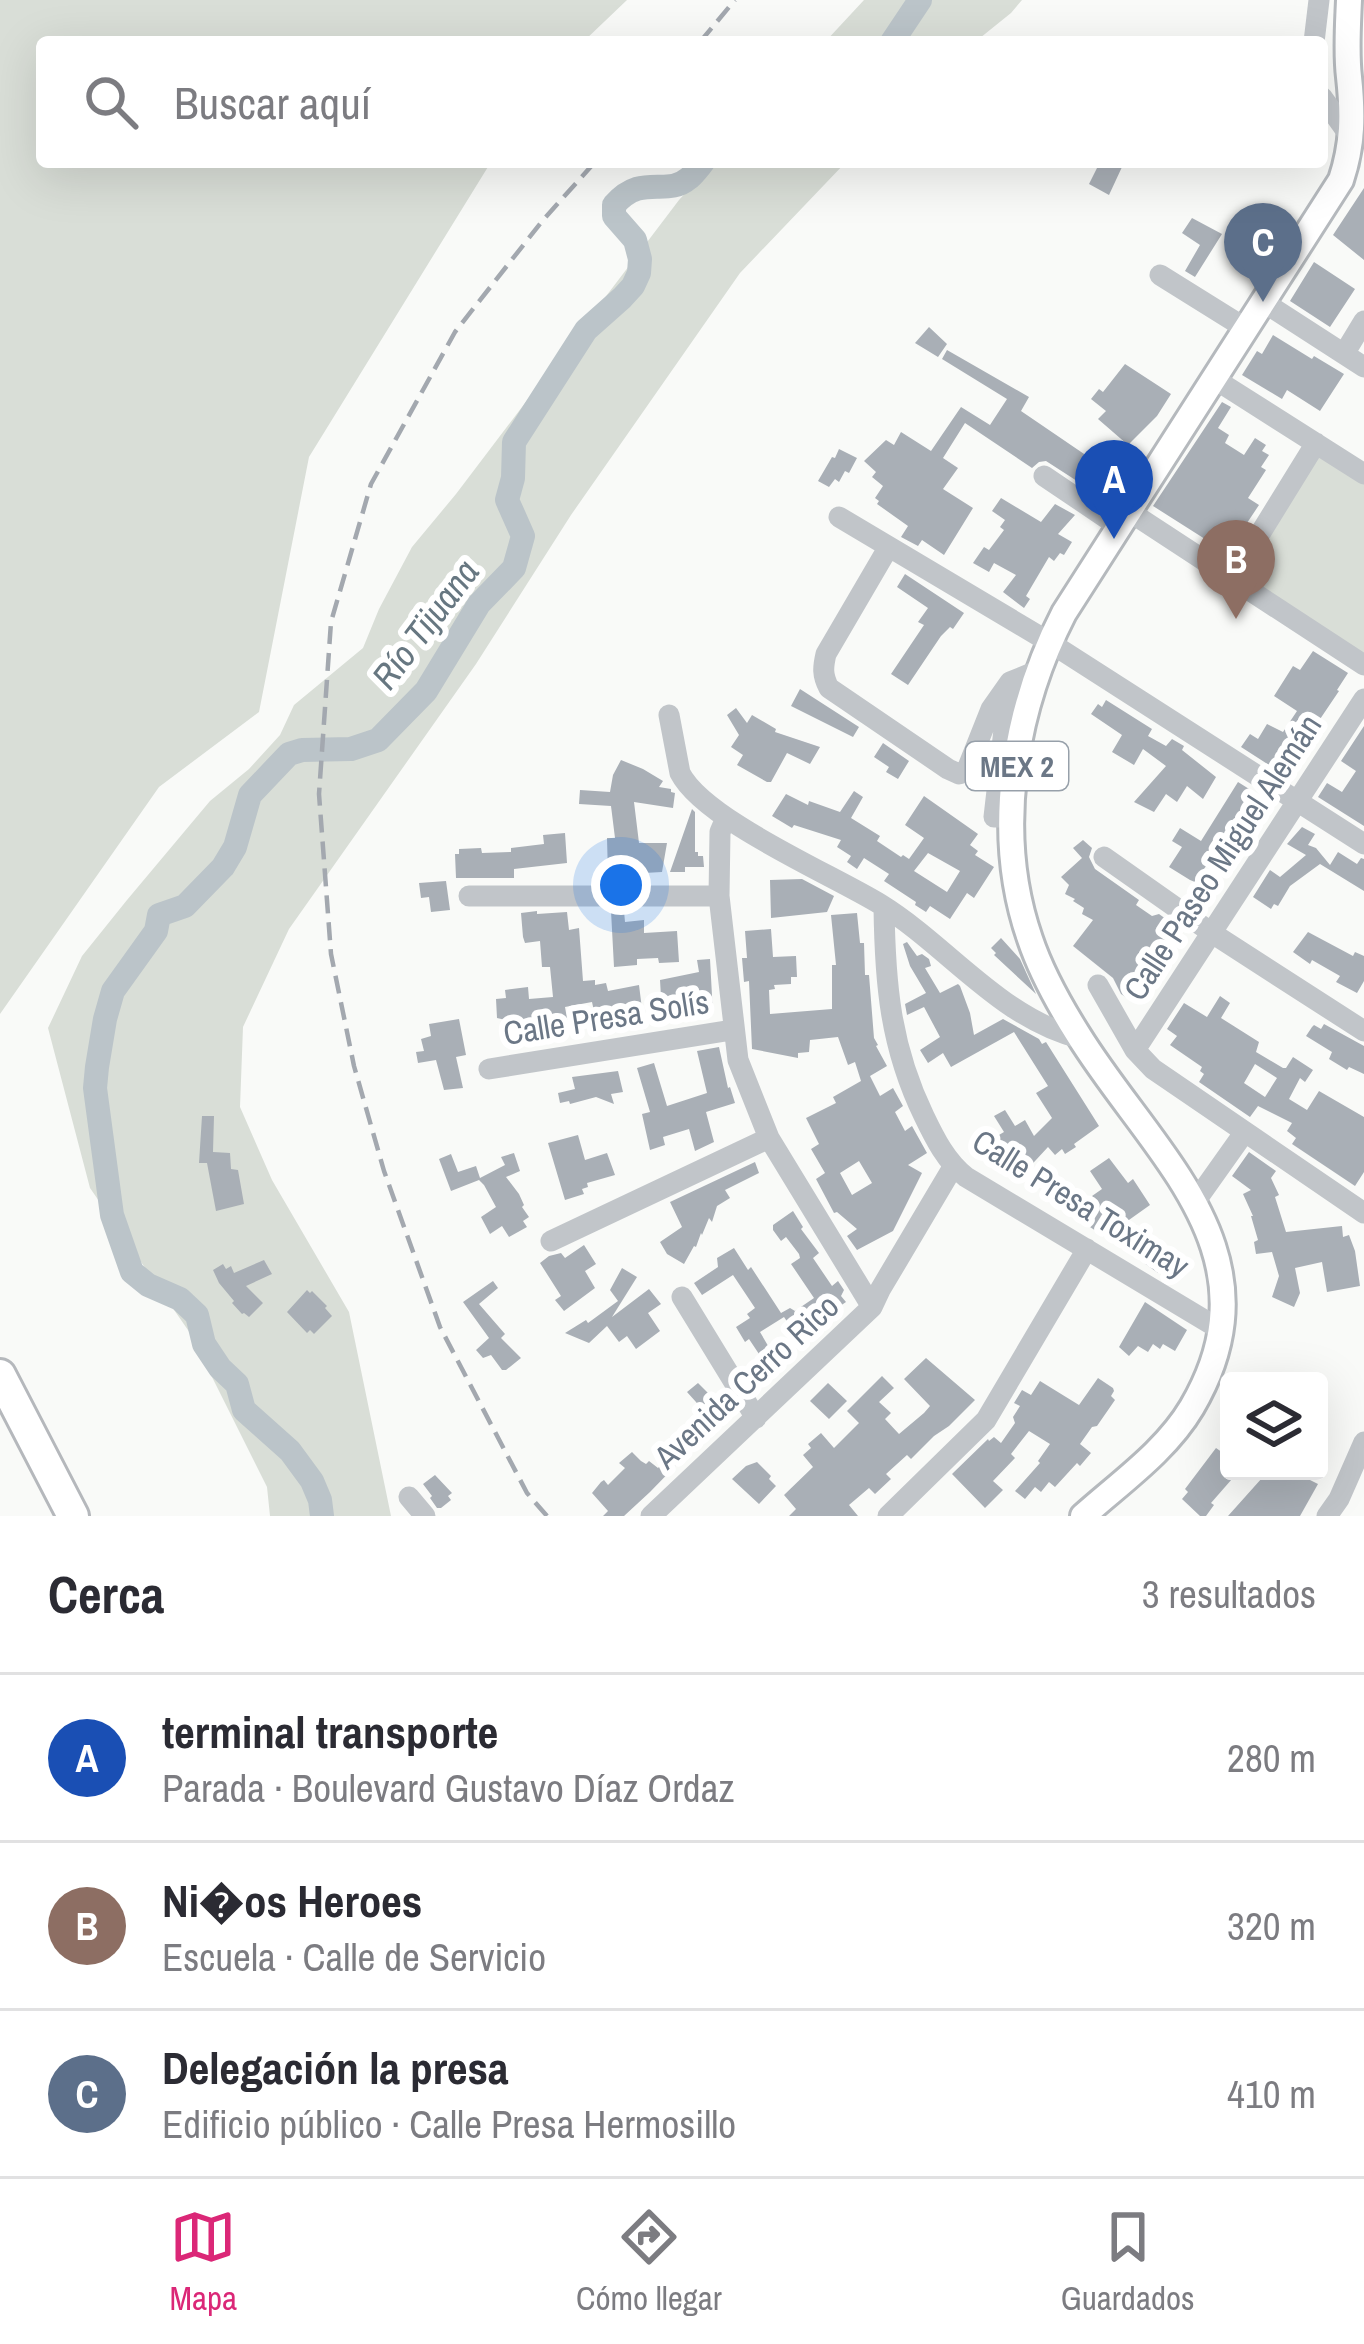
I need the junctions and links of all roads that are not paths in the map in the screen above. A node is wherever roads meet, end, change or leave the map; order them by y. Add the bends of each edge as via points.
1 (1319, 0) edge
2 (1349, 0) edge
3 (1315, 36) edge
4 (1358, 91) edge
5 (1328, 108) edge
6 (1354, 153) edge
7 (1160, 275) dead end
8 (1262, 301) junction
9 (1363, 323) edge
10 (1245, 328) junction
11 (1344, 354) junction
12 (1364, 367) edge
13 (1213, 378) junction
14 (1316, 443) junction
15 (1364, 474) edge
16 (1044, 476) dead end
17 (839, 517) dead end
18 (1123, 518) junction
19 (888, 548) junction
20 (1232, 578) junction
21 (1049, 642) junction
22 (1364, 665) edge
23 (1026, 675) junction
24 (1364, 699) edge
25 (669, 716) dead end
26 (1298, 801) junction
27 (726, 818) junction
28 (1364, 844) edge
29 (1104, 856) dead end
30 (469, 896) dead end
31 (718, 896) junction
32 (884, 907) junction
33 (1212, 933) junction
34 (1098, 985) dead end
35 (732, 1030) junction
36 (1364, 1031) edge
37 (1079, 1038) junction
38 (1135, 1050) junction
39 (489, 1069) dead end
40 (1244, 1133) junction
41 (769, 1138) junction
42 (953, 1167) junction
43 (1195, 1202) junction
44 (1364, 1213) edge
45 (551, 1241) dead end
46 (1087, 1249) junction
47 (682, 1297) dead end
48 (872, 1307) junction
49 (1221, 1330) junction
50 (0, 1375) edge
51 (756, 1418) junction
52 (0, 1419) edge
53 (1364, 1442) edge
54 (409, 1498) dead end
55 (50, 1516) edge
56 (73, 1516) edge
57 (425, 1516) edge
58 (651, 1516) edge
59 (888, 1516) edge
60 (1083, 1516) edge
61 (1327, 1516) edge

1 - 3 street
2 - 4 main road, MEX 2 via 1348,62
4 - 6 main road, MEX 2
5 - 6 street
6 - 8 main road, MEX 2
7 - 10 street
8 - 10 main road, MEX 2
8 - 11 street
9 - 11 street
10 - 13 main road, MEX 2
11 - 12 street
13 - 14 street
13 - 18 main road, MEX 2
14 - 15 street
14 - 20 street
16 - 18 street
17 - 19 street
18 - 20 street
18 - 21 main road, MEX 2
19 - 21 street
19 - 23 street via 826,654 829,688 959,774 991,709 1010,682
20 - 22 street
21 - 23 main road, MEX 2
21 - 26 street
23 - 37 main road, MEX 2 via 1013,860 1021,912
24 - 26 street, Calle Paseo Miguel Alemán
25 - 27 street via 684,781
26 - 28 street
26 - 33 street, Calle Paseo Miguel Alemán
27 - 31 street
27 - 32 street
29 - 33 street
30 - 31 street
31 - 35 street
32 - 37 street via 1024,1015
32 - 42 street, Calle Presa Toximay via 897,1046
33 - 36 street
33 - 38 street, Calle Paseo Miguel Alemán
34 - 38 street
35 - 39 street, Calle Presa Solís
35 - 41 street
37 - 43 main road, MEX 2
38 - 40 street
40 - 43 street
40 - 44 street
41 - 45 street
41 - 48 street
42 - 46 street, Calle Presa Toximay
42 - 48 street, Avenida Cerro Rico
43 - 49 main road, MEX 2 via 1217,1265
46 - 49 street, Calle Presa Toximay
46 - 59 street via 986,1420
47 - 51 street
48 - 51 street, Avenida Cerro Rico
49 - 60 main road, MEX 2 via 1183,1421
50 - 56 highway
51 - 58 street, Avenida Cerro Rico
52 - 55 highway
53 - 61 street
54 - 57 street

